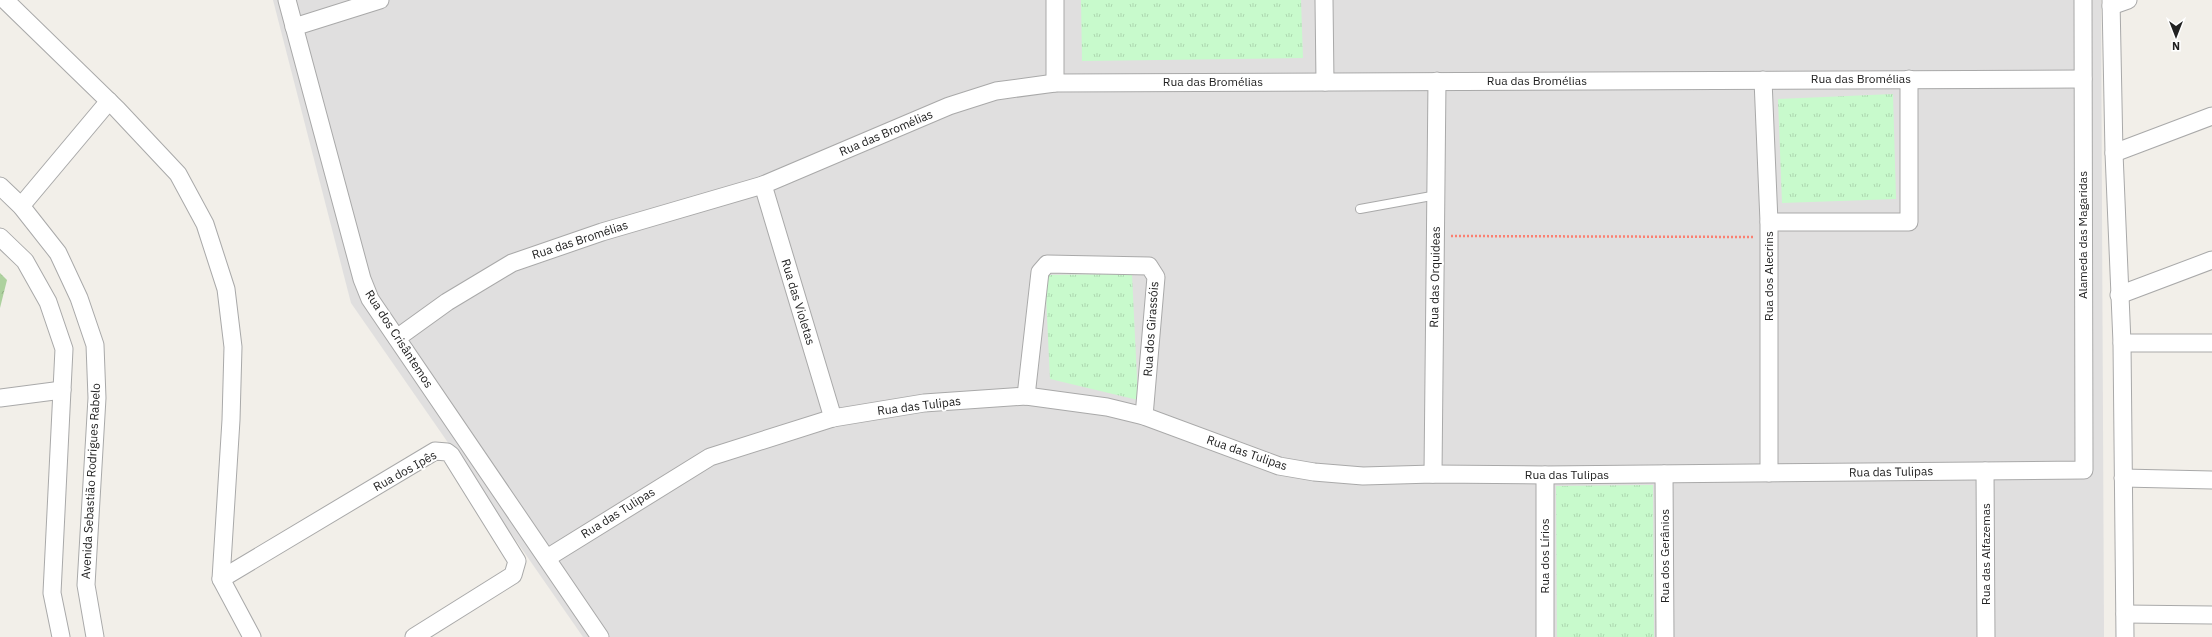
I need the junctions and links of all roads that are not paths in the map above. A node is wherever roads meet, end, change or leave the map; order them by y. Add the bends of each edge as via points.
1 (5, 0) edge
2 (287, 0) edge
3 (380, 0) edge
4 (1055, 0) edge
5 (1324, 0) edge
6 (2083, 0) edge
7 (2128, 0) edge
8 (2111, 3) edge
9 (294, 27) junction
10 (2083, 78) junction
11 (1909, 79) junction
12 (1763, 80) junction
13 (1437, 81) junction
14 (1324, 82) junction
15 (1055, 83) junction
16 (109, 101) junction
17 (2212, 116) edge
18 (2114, 153) junction
19 (763, 185) junction
20 (0, 186) edge
21 (1438, 194) junction
22 (21, 206) junction
23 (1360, 209) dead end
24 (1769, 230) junction
25 (0, 237) edge
26 (2212, 260) edge
27 (2119, 295) junction
28 (397, 338) junction
29 (2122, 343) junction
30 (2212, 343) edge
31 (62, 390) junction
32 (1026, 396) junction
33 (0, 398) edge
34 (1144, 416) junction
35 (833, 418) junction
36 (2084, 470) joint
37 (1985, 471) junction
38 (1769, 473) junction
39 (1433, 474) junction
40 (1664, 474) junction
41 (1545, 475) junction
42 (2123, 478) junction
43 (2212, 480) edge
44 (547, 558) junction
45 (221, 579) junction
46 (2125, 614) junction
47 (2212, 615) edge
48 (61, 637) edge
49 (95, 637) edge
50 (252, 637) edge
51 (414, 637) edge
52 (600, 637) edge
53 (1545, 637) edge
54 (1665, 637) edge
55 (1986, 637) edge
56 (2125, 637) edge

1 - 16 street
2 - 9 street, Rua dos Crisântemos
3 - 9 street
4 - 15 street
5 - 14 street
6 - 10 street, Alameda das Magaridas
7 - 8 street
8 - 18 street
9 - 28 street, Rua dos Crisântemos via 362,279 370,299
10 - 11 street, Rua das Bromélias
10 - 36 street, Alameda das Magaridas
11 - 12 street, Rua das Bromélias
11 - 24 street via 1909,222
12 - 13 street, Rua das Bromélias
12 - 24 street, Rua dos Alecrins
13 - 14 street, Rua das Bromélias
13 - 21 street, Rua das Orquideas
14 - 15 street, Rua das Bromélias
15 - 19 street, Rua das Bromélias via 996,91 949,106
16 - 22 street
16 - 45 street via 178,174 205,224 226,289 233,347
17 - 18 street
18 - 27 street
19 - 28 street, Rua das Bromélias via 602,232 512,263 447,302
19 - 35 street, Rua das Violetas
20 - 22 street, Avenida Sebastião Rodrigues Rabelo
21 - 23 lane
21 - 39 street, Rua das Orquideas
22 - 49 street, Avenida Sebastião Rodrigues Rabelo via 58,253 79,298 95,345 97,398 86,585
24 - 38 street, Rua dos Alecrins
25 - 31 street via 25,261 48,302 64,349
26 - 27 street
27 - 29 street
28 - 44 street, Rua dos Crisântemos
29 - 30 street
29 - 42 street
31 - 33 street
31 - 48 street via 52,593
32 - 34 street, Rua das Tulipas via 1107,407
32 - 34 street, Rua dos Girassóis via 1040,272 1043,267 1047,264 1149,266 1156,277
32 - 35 street, Rua das Tulipas via 924,403
34 - 39 street, Rua das Tulipas via 1279,466 1363,476
35 - 44 street, Rua das Tulipas via 710,457
36 - 37 street, Rua das Tulipas
37 - 38 street, Rua das Tulipas
37 - 55 street, Rua das Alfazemas
38 - 40 street, Rua das Tulipas
39 - 41 street, Rua das Tulipas
40 - 41 street, Rua das Tulipas
40 - 54 street, Rua dos Gerânios
41 - 53 street, Rua dos Lírios
42 - 43 street
42 - 46 street
44 - 52 street, Rua dos Crisântemos
45 - 50 street
45 - 51 street, Rua dos Ipês via 435,451 447,452 517,562 513,575
46 - 47 street
46 - 56 street

